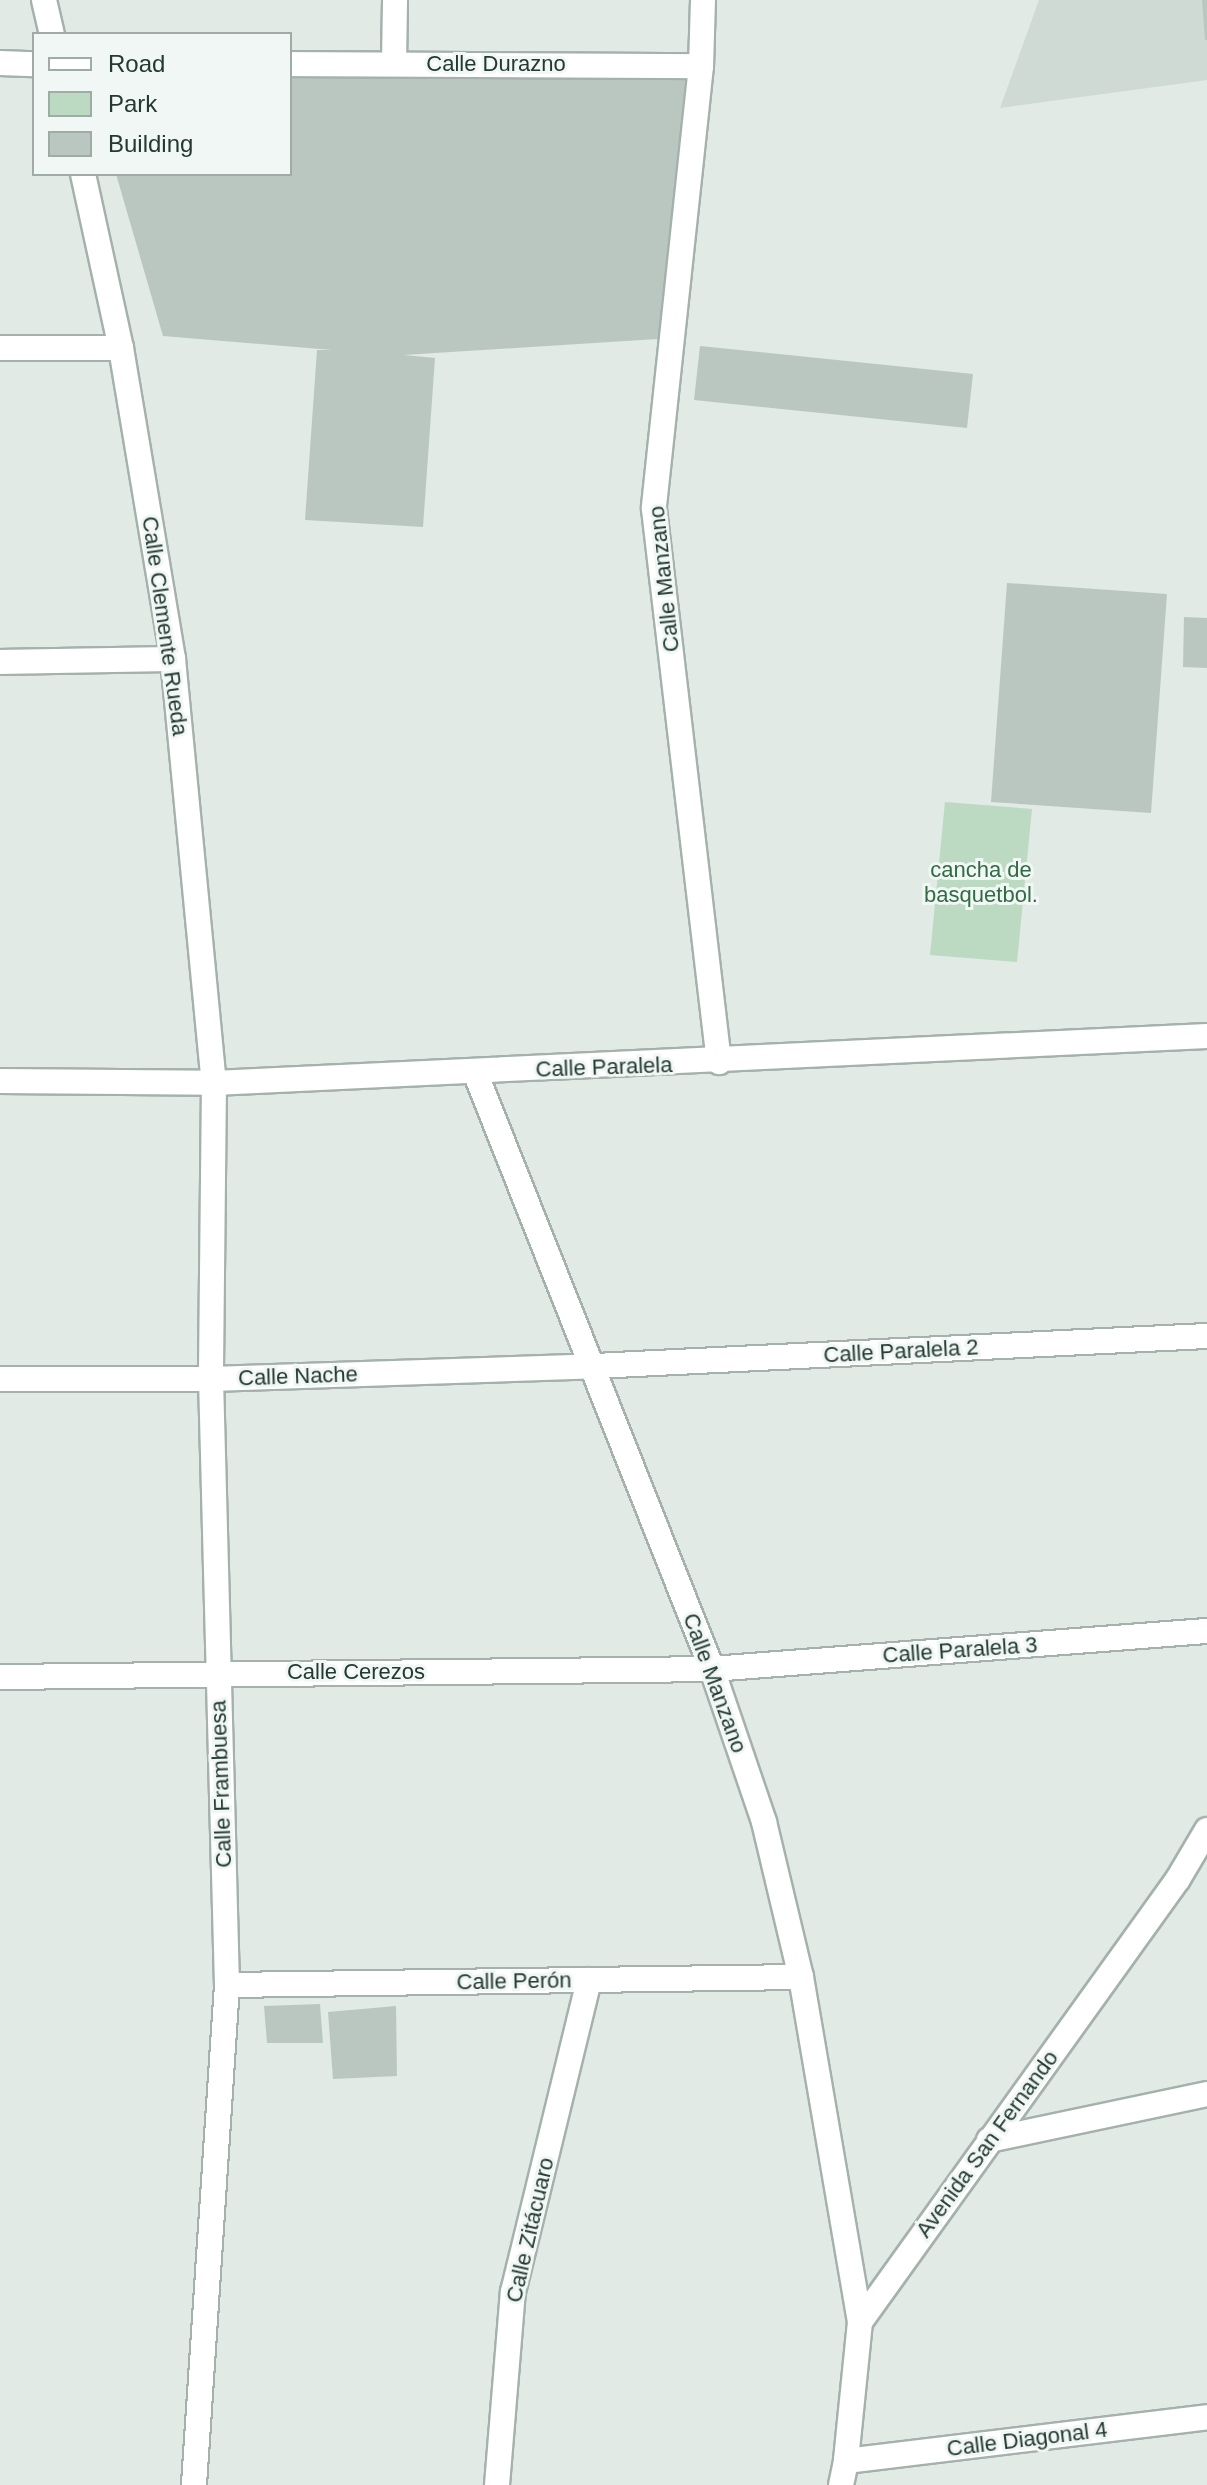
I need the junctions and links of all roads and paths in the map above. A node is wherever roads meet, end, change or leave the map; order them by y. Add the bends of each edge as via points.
1 (44, 0) edge
2 (395, 0) edge
3 (703, 0) edge
4 (52, 32) edge
5 (0, 63) edge
6 (32, 64) edge
7 (292, 64) edge
8 (394, 64) junction
9 (701, 66) junction
10 (83, 176) edge
11 (0, 348) edge
12 (121, 348) junction
13 (173, 659) junction
14 (0, 662) edge
15 (1207, 1036) edge
16 (719, 1062) junction
17 (475, 1072) junction
18 (0, 1081) edge
19 (214, 1083) junction
20 (1207, 1336) edge
21 (595, 1366) junction
22 (0, 1379) edge
23 (211, 1379) junction
24 (1207, 1631) edge
25 (712, 1669) junction
26 (218, 1673) junction
27 (0, 1677) edge
28 (1207, 1830) edge
29 (1207, 1870) edge
30 (1178, 1879) junction
31 (801, 1977) junction
32 (589, 1980) junction
33 (227, 1985) junction
34 (1207, 2094) edge
35 (989, 2140) junction
36 (860, 2322) junction
37 (1207, 2417) edge
38 (846, 2461) junction
39 (194, 2485) edge
40 (497, 2485) edge
41 (841, 2485) edge

1 - 4 street
2 - 8 street
3 - 9 street, Calle Manzano
5 - 6 street
7 - 8 street, Calle Durazno
8 - 9 street, Calle Durazno
9 - 16 street, Calle Manzano via 654,509
10 - 12 street, Calle Clemente Rueda
11 - 12 street
12 - 13 street, Calle Clemente Rueda
13 - 14 street
13 - 19 street, Calle Clemente Rueda
15 - 16 street, Calle Paralela
16 - 17 street, Calle Paralela
17 - 19 street, Calle Paralela
17 - 21 street, Calle Manzano
18 - 19 street, Calle Paralela
19 - 23 street, Calle Frambuesa
20 - 21 street, Calle Paralela 2
21 - 23 street, Calle Nache
21 - 25 street, Calle Manzano
22 - 23 street, Calle Nache
23 - 26 street, Calle Frambuesa
24 - 25 street, Calle Paralela 3
25 - 26 street, Calle Cerezos
25 - 31 street, Calle Manzano via 764,1822
26 - 27 street, Calle Cerezos
26 - 33 street, Calle Frambuesa
28 - 30 street, Avenida San Fernando
29 - 30 street
30 - 35 street, Avenida San Fernando
31 - 32 street, Calle Perón
31 - 36 street, Calle Manzano
32 - 33 street, Calle Perón
32 - 40 street, Calle Zitácuaro via 513,2292
33 - 39 street, Calle Frambuesa
34 - 35 street
35 - 36 street, Avenida San Fernando
36 - 38 street, Avenida San Fernando
37 - 38 street, Calle Diagonal 4
38 - 41 street, Avenida San Fernando

